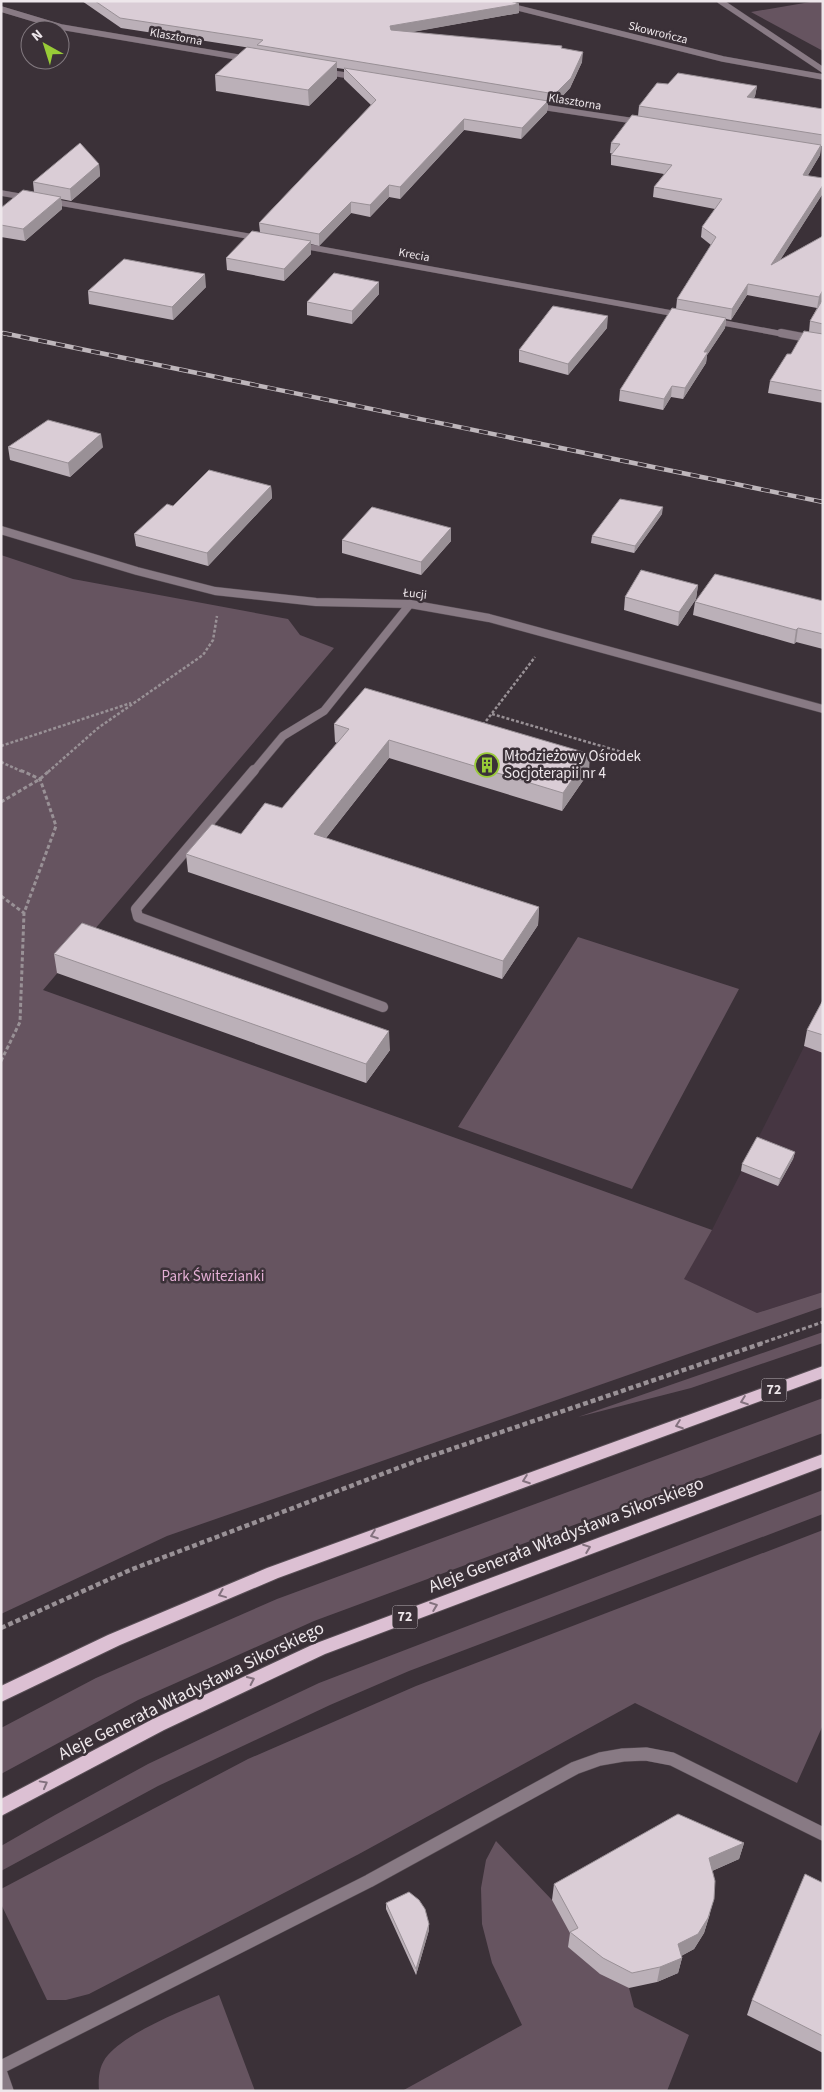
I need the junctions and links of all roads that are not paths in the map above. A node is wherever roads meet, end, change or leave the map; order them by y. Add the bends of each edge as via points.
1 (490, 1) edge
2 (720, 1) edge
3 (1, 9) edge
4 (252, 60) edge
5 (823, 70) edge
6 (319, 71) edge
7 (823, 77) edge
8 (366, 79) edge
9 (531, 105) edge
10 (648, 123) edge
11 (1, 193) edge
12 (269, 240) edge
13 (289, 244) edge
14 (691, 317) edge
15 (710, 321) edge
16 (823, 341) edge
17 (1, 530) edge
18 (410, 604) junction
19 (823, 709) edge
20 (382, 1007) dead end
21 (823, 1372) edge
22 (823, 1460) edge
23 (1, 1694) edge
24 (1, 1808) edge
25 (823, 1834) edge
26 (1, 2067) edge
27 (1, 2074) edge
28 (7, 2091) edge

1 - 7 street, Skowrończa via 723,59
2 - 5 street
3 - 4 street, Klasztorna via 61,27
6 - 8 street
9 - 10 street, Klasztorna
11 - 12 street
13 - 14 street, Krecia
15 - 16 street
17 - 18 street, Łucji via 215,591 316,602
18 - 19 street, Łucji via 480,616 553,634
18 - 20 street via 324,711 283,736 136,909 138,917 146,922
21 -> 23 main road, 72 via 273,1573 114,1640
24 -> 22 main road, Aleje Generała Władysława Sikorskiego / 72 via 154,1726 320,1649
25 - 26 street via 672,1759 649,1753 600,1759 575,1768 369,1881
27 - 28 street

